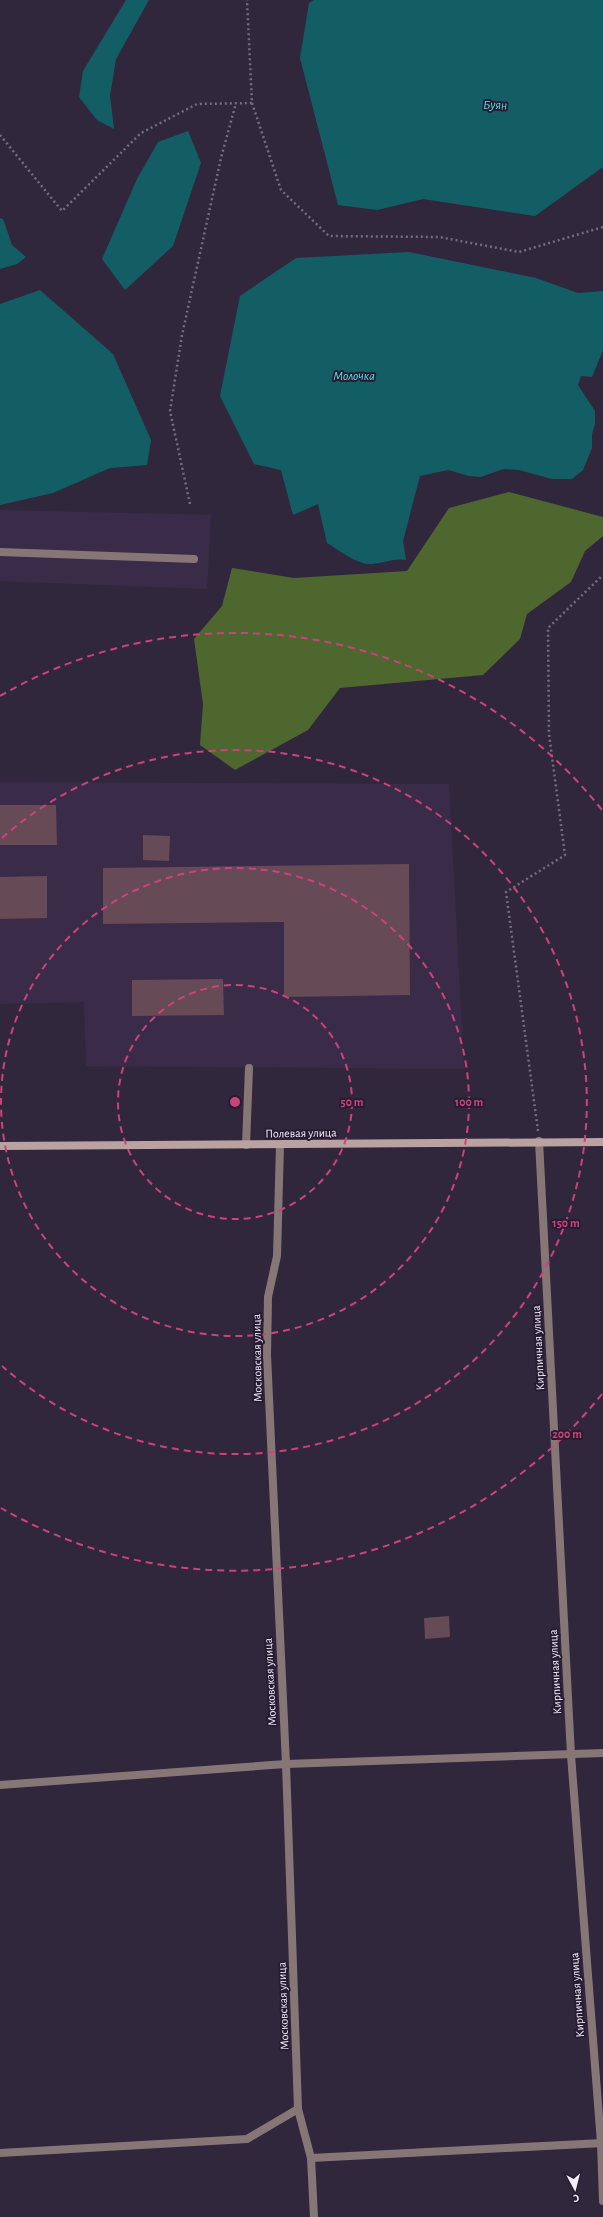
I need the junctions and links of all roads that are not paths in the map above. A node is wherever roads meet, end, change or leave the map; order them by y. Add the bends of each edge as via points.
1 (0, 552) edge
2 (194, 559) dead end
3 (249, 1068) dead end
4 (539, 1141) junction
5 (603, 1142) edge
6 (246, 1145) junction
7 (280, 1145) junction
8 (0, 1146) edge
9 (603, 1753) edge
10 (571, 1755) junction
11 (286, 1764) junction
12 (0, 1784) edge
13 (298, 2110) junction
14 (602, 2143) edge
15 (0, 2153) edge
16 (311, 2158) junction
17 (603, 2200) edge
18 (314, 2217) edge

1 - 2 street
3 - 6 street
4 - 5 street, Полевая улица
4 - 7 street, Полевая улица
4 - 10 street, Кирпичная улица
6 - 7 street, Полевая улица
6 - 8 street, Полевая улица
7 - 11 street, Московская улица via 277,1256 268,1297 267,1355
9 - 10 street
10 - 11 street
10 - 14 street, Кирпичная улица
11 - 12 street
11 - 13 street, Московская улица
13 - 15 street via 247,2139
13 - 16 street, Московская улица
14 - 16 street
14 - 17 street, Кирпичная улица
16 - 18 street, Московская улица

